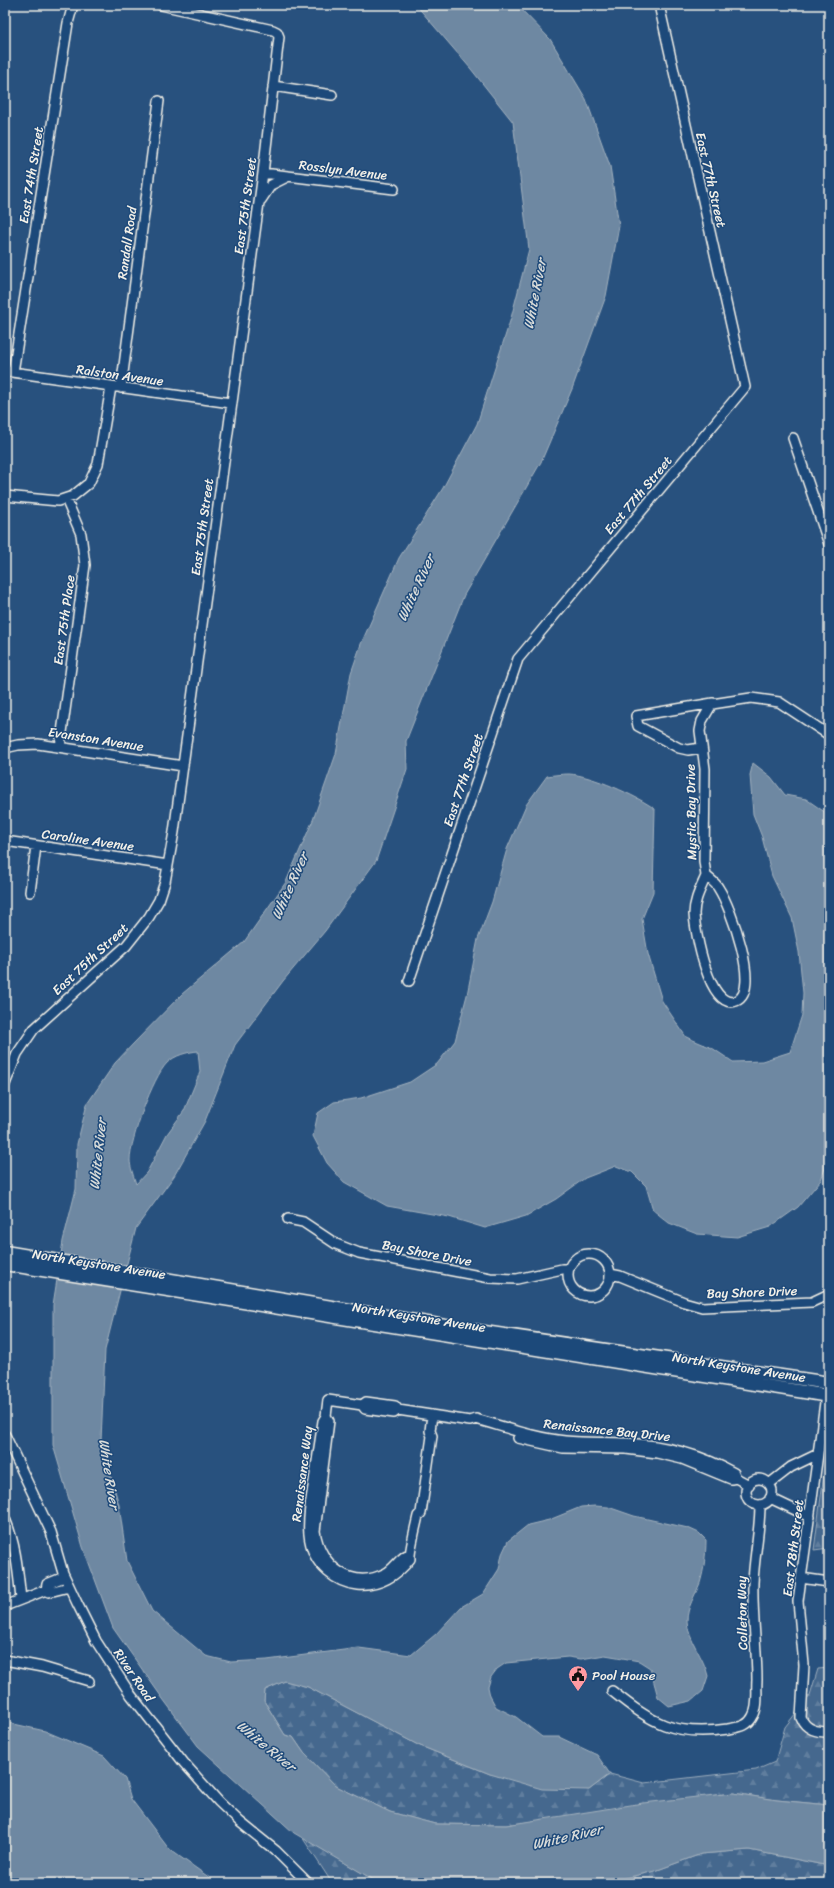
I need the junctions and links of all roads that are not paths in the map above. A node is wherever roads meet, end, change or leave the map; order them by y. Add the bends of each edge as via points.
1 (72, 5) edge
2 (161, 5) edge
3 (658, 5) edge
4 (273, 86) junction
5 (332, 95) dead end
6 (159, 100) dead end
7 (263, 173) junction
8 (289, 176) junction
9 (394, 189) dead end
10 (257, 211) junction
11 (9, 372) edge
12 (110, 387) junction
13 (121, 388) junction
14 (231, 403) junction
15 (793, 438) dead end
16 (5, 496) edge
17 (66, 499) junction
18 (829, 544) edge
19 (713, 703) junction
20 (829, 734) edge
21 (60, 747) junction
22 (5, 748) edge
23 (701, 748) junction
24 (183, 766) junction
25 (5, 841) edge
26 (36, 846) junction
27 (168, 865) junction
28 (706, 876) junction
29 (30, 892) dead end
30 (409, 981) dead end
31 (5, 1084) edge
32 (288, 1219) dead end
33 (5, 1252) edge
34 (5, 1264) edge
35 (44, 1264) junction
36 (569, 1269) junction
37 (610, 1274) junction
38 (233, 1295) junction
39 (828, 1295) edge
40 (829, 1383) edge
41 (827, 1396) edge
42 (328, 1400) joint
43 (432, 1415) junction
44 (5, 1435) edge
45 (818, 1454) junction
46 (769, 1484) junction
47 (749, 1485) junction
48 (770, 1498) junction
49 (760, 1505) junction
50 (810, 1518) junction
51 (5, 1519) edge
52 (64, 1576) junction
53 (802, 1578) junction
54 (829, 1582) edge
55 (69, 1587) junction
56 (46, 1590) junction
57 (22, 1599) junction
58 (5, 1606) edge
59 (5, 1660) edge
60 (89, 1681) dead end
61 (612, 1691) dead end
62 (829, 1732) edge
63 (308, 1883) edge

1 - 11 street, East 74th Street
2 - 4 street, East 75th Street via 277,32 279,37
3 - 30 street, East 77th Street via 745,387 518,659
4 - 5 street
4 - 7 street, East 75th Street
6 - 13 street, Randall Road
7 - 8 street, Rosslyn Avenue
7 - 10 street, East 75th Street
8 - 9 street, Rosslyn Avenue
8 - 10 street, Rosslyn Avenue via 271,185
10 - 14 street, East 75th Street
11 - 12 street, Ralston Avenue
12 - 13 street, Ralston Avenue
12 - 17 street via 96,471 84,488
13 - 14 street, Ralston Avenue
14 - 24 street, East 75th Street
15 - 18 street
16 - 17 street via 49,502
17 - 21 street, East 75th Place via 81,534 85,565
19 - 20 street, Mystic Bay Drive via 751,698 779,702
19 - 23 street, Mystic Bay Drive via 702,721
19 - 23 street, Mystic Bay Drive via 636,716 638,726 671,745 685,750
21 - 22 street, Evanston Avenue via 31,743
21 - 24 street, Evanston Avenue
23 - 28 street, Mystic Bay Drive via 705,769
24 - 27 street, East 75th Street
25 - 26 street, Caroline Avenue
26 - 27 street, Caroline Avenue
26 - 29 street
27 - 31 street, East 75th Street via 158,900 141,930 34,1029 17,1054
28 - 28 street via 725,899 744,955 745,991 742,997 733,1002 724,1000 716,994 702,959 694,909
32 - 36 street, Bay Shore Drive via 303,1222 336,1244 359,1253 490,1278 517,1279
33 - 35 main road, North Keystone Avenue
34 - 35 main road, North Keystone Avenue
35 - 38 main road, North Keystone Avenue
36 - 37 street via 576,1259 591,1254 605,1262
36 - 37 street via 571,1286 586,1296 602,1292 608,1284
37 - 39 street, Bay Shore Drive via 702,1307 812,1302
38 - 40 main road, North Keystone Avenue
38 - 41 main road, North Keystone Avenue
41 - 45 street, East 78th Street
42 - 43 street, Renaissance Bay Drive via 395,1406 398,1410
42 - 43 street, Renaissance Way via 326,1416 322,1420 310,1507 310,1543 316,1558 325,1569 338,1578 371,1584 392,1576 410,1559 418,1516 415,1512 426,1435 430,1431
43 - 47 street, Renaissance Bay Drive via 470,1422 542,1444 580,1449 657,1453 682,1459
44 - 52 street, River Road via 51,1532
45 - 46 street via 791,1466
45 - 50 street, East 78th Street
46 - 47 street via 754,1480
46 - 48 street
47 - 49 street via 747,1498
48 - 49 street
48 - 50 street
49 - 61 street, Colleton Way via 753,1596 756,1701 751,1720 739,1727 708,1731 682,1730 653,1721
50 - 53 street, East 78th Street
51 - 57 street via 12,1535
52 - 55 street, River Road
52 - 56 street via 47,1584
53 - 54 street
53 - 62 street, East 78th Street via 798,1601 804,1665 800,1712 806,1726
55 - 56 street via 49,1592
55 - 63 street, River Road via 96,1641 156,1729 219,1802 276,1851
56 - 57 street
57 - 58 street
59 - 60 street via 47,1668

